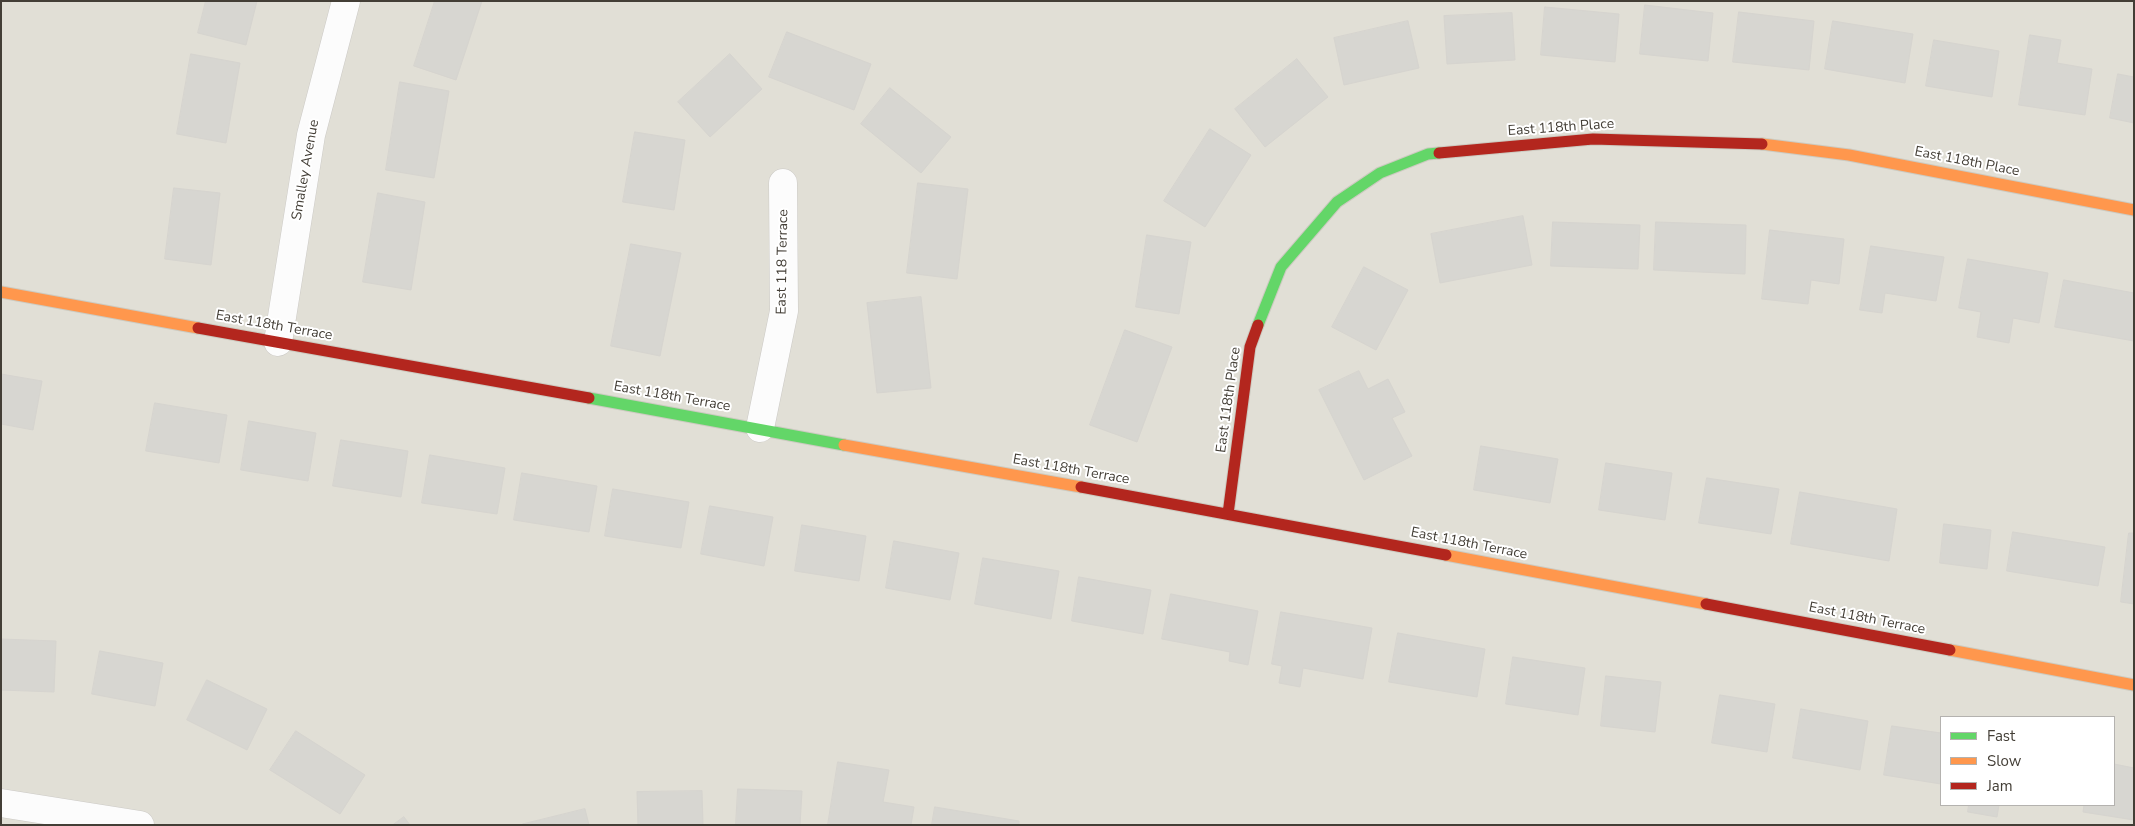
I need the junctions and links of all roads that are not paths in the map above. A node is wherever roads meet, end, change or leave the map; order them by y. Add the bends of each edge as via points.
1 (346, 1) edge
2 (783, 184) dead end
3 (2134, 210) edge
4 (1, 292) edge
5 (278, 342) junction
6 (760, 428) junction
7 (1228, 514) junction
8 (2134, 685) edge
9 (1, 803) edge
10 (140, 825) edge

1 - 5 street, Smalley Avenue via 311,135
2 - 6 street, East 118 Terrace via 784,311
3 - 7 street, East 118th Place via 1849,155 1756,143 1593,139 1428,154 1380,173 1337,202 1281,267 1250,347
4 - 5 street, East 118th Terrace
5 - 6 street, East 118th Terrace
6 - 7 street, East 118th Terrace
7 - 8 street, East 118th Terrace
9 - 10 street

